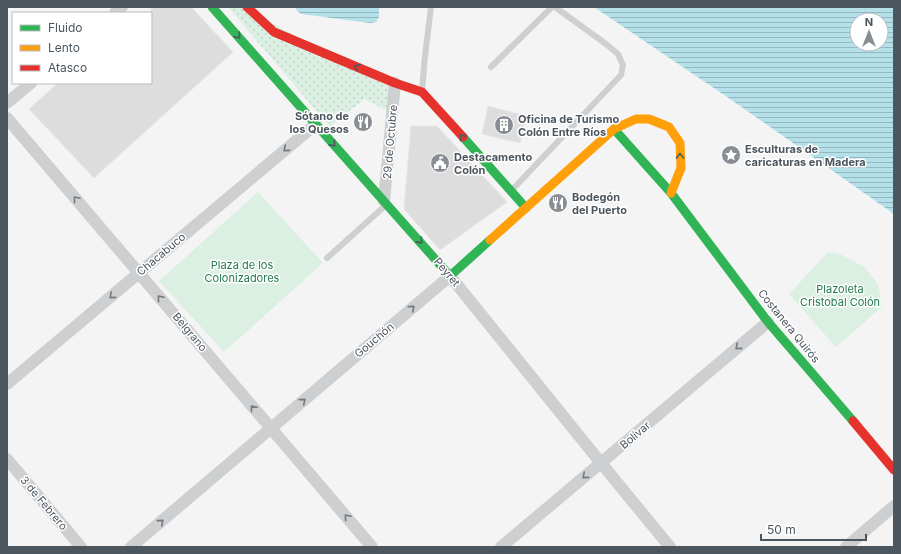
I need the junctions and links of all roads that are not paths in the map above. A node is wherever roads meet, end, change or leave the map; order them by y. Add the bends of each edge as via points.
1 (212, 7) edge
2 (247, 7) edge
3 (431, 7) edge
4 (552, 7) edge
5 (555, 7) edge
6 (492, 67) dead end
7 (30, 84) edge
8 (395, 84) junction
9 (422, 92) junction
10 (7, 103) edge
11 (7, 118) edge
12 (316, 124) junction
13 (614, 129) junction
14 (511, 191) junction
15 (671, 193) junction
16 (386, 203) junction
17 (526, 208) junction
18 (327, 258) dead end
19 (139, 273) junction
20 (450, 276) junction
21 (768, 322) junction
22 (7, 384) edge
23 (271, 428) junction
24 (7, 459) edge
25 (600, 464) junction
26 (894, 470) edge
27 (894, 506) edge
28 (81, 547) edge
29 (131, 547) edge
30 (372, 547) edge
31 (501, 547) edge
32 (670, 547) edge
33 (846, 547) edge

1 -> 12 street, Peyret
8 -> 2 street via 274,32
3 - 9 lane
4 - 6 lane
5 - 14 lane via 618,54 624,65 621,75
7 - 10 street
8 - 9 street
8 - 16 street, 29 de Octubre
14 -> 9 street
19 -> 11 street, Belgrano
12 -> 16 street, Peyret
12 -> 19 street, Chacabuco
13 - 15 street, Costanera Quirós
15 -> 13 street via 681,168 680,143 669,128 649,119 636,119
13 - 17 street, Gouchón
14 - 17 street
15 - 21 street, Costanera Quirós
16 - 18 lane
16 -> 20 street, Peyret
17 - 20 street, Gouchón
19 -> 22 street, Chacabuco
23 -> 19 street, Belgrano
23 -> 20 street, Gouchón
20 - 25 street, Peyret
21 -> 25 street, Bolívar
21 - 26 street, Costanera Quirós
29 -> 23 street, Gouchón
30 -> 23 street, Belgrano
24 - 28 street, 3 de Febrero
25 -> 31 street, Bolívar
25 - 32 street, Peyret
27 - 33 street

